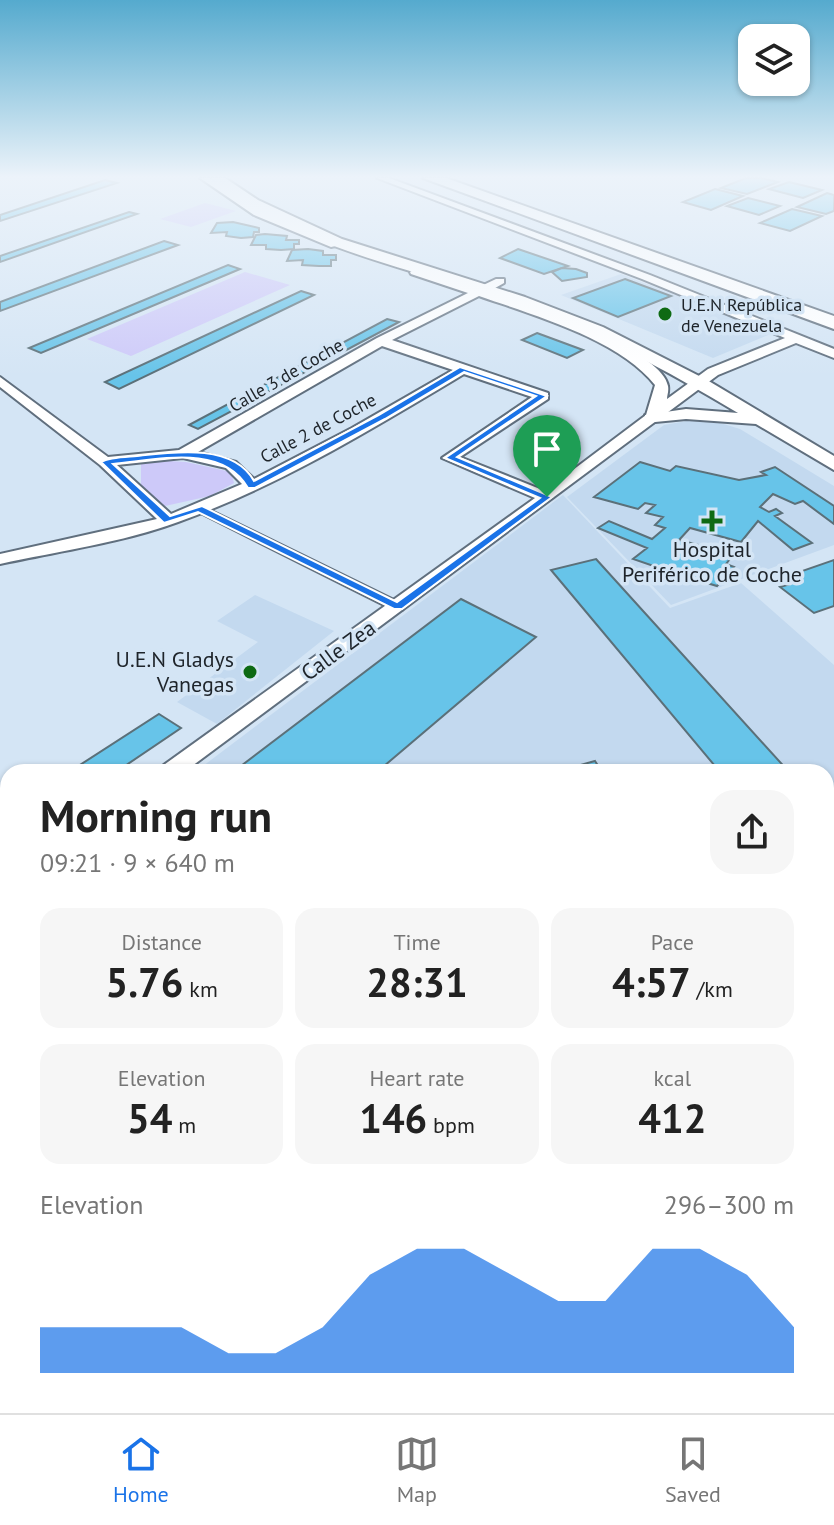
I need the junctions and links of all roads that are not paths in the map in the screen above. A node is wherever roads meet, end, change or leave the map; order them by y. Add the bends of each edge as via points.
1 (332, 244) edge
2 (352, 244) edge
3 (384, 244) edge
4 (552, 244) edge
5 (614, 244) edge
6 (652, 244) edge
7 (480, 290) junction
8 (501, 290) junction
9 (527, 306) junction
10 (834, 306) edge
11 (834, 323) edge
12 (797, 338) junction
13 (381, 341) junction
14 (834, 354) edge
15 (647, 363) junction
16 (463, 369) junction
17 (706, 377) junction
18 (0, 381) edge
19 (651, 419) junction
20 (763, 422) junction
21 (834, 444) edge
22 (183, 454) junction
23 (105, 462) junction
24 (834, 464) edge
25 (251, 486) junction
26 (547, 497) junction
27 (199, 508) junction
28 (168, 520) junction
29 (0, 559) edge
30 (398, 607) junction
31 (180, 764) edge

1 - 7 street
2 - 7 main road
3 - 8 main road
4 - 12 street
5 - 11 highway
6 - 10 highway
7 - 8 main road
7 - 9 main road
7 - 13 street, Calle 3 de Coche
8 - 9 main road
8 - 17 main road via 622,327
9 - 15 street
9 - 17 main road
12 - 14 street
12 - 17 street, Calle Zea
13 - 16 street
13 - 22 street, Calle 3 de Coche
15 - 17 main road
15 - 19 street via 662,385
16 - 25 street, Calle 2 de Coche
16 - 26 street via 543,396 449,458
17 - 19 street, Calle Zea
17 - 20 main road
17 - 21 main road
18 - 23 street
19 - 20 main road via 686,414
19 - 26 street, Calle Zea
20 - 24 main road
22 - 23 street, Calle 3 de Coche
22 - 25 street via 217,459 243,471
23 - 28 street
25 - 27 street, Calle 2 de Coche
26 - 30 street, Calle Zea
27 - 28 street, Calle 2 de Coche
27 - 30 street
28 - 29 street, Calle 2 de Coche
30 - 31 street, Calle Zea

